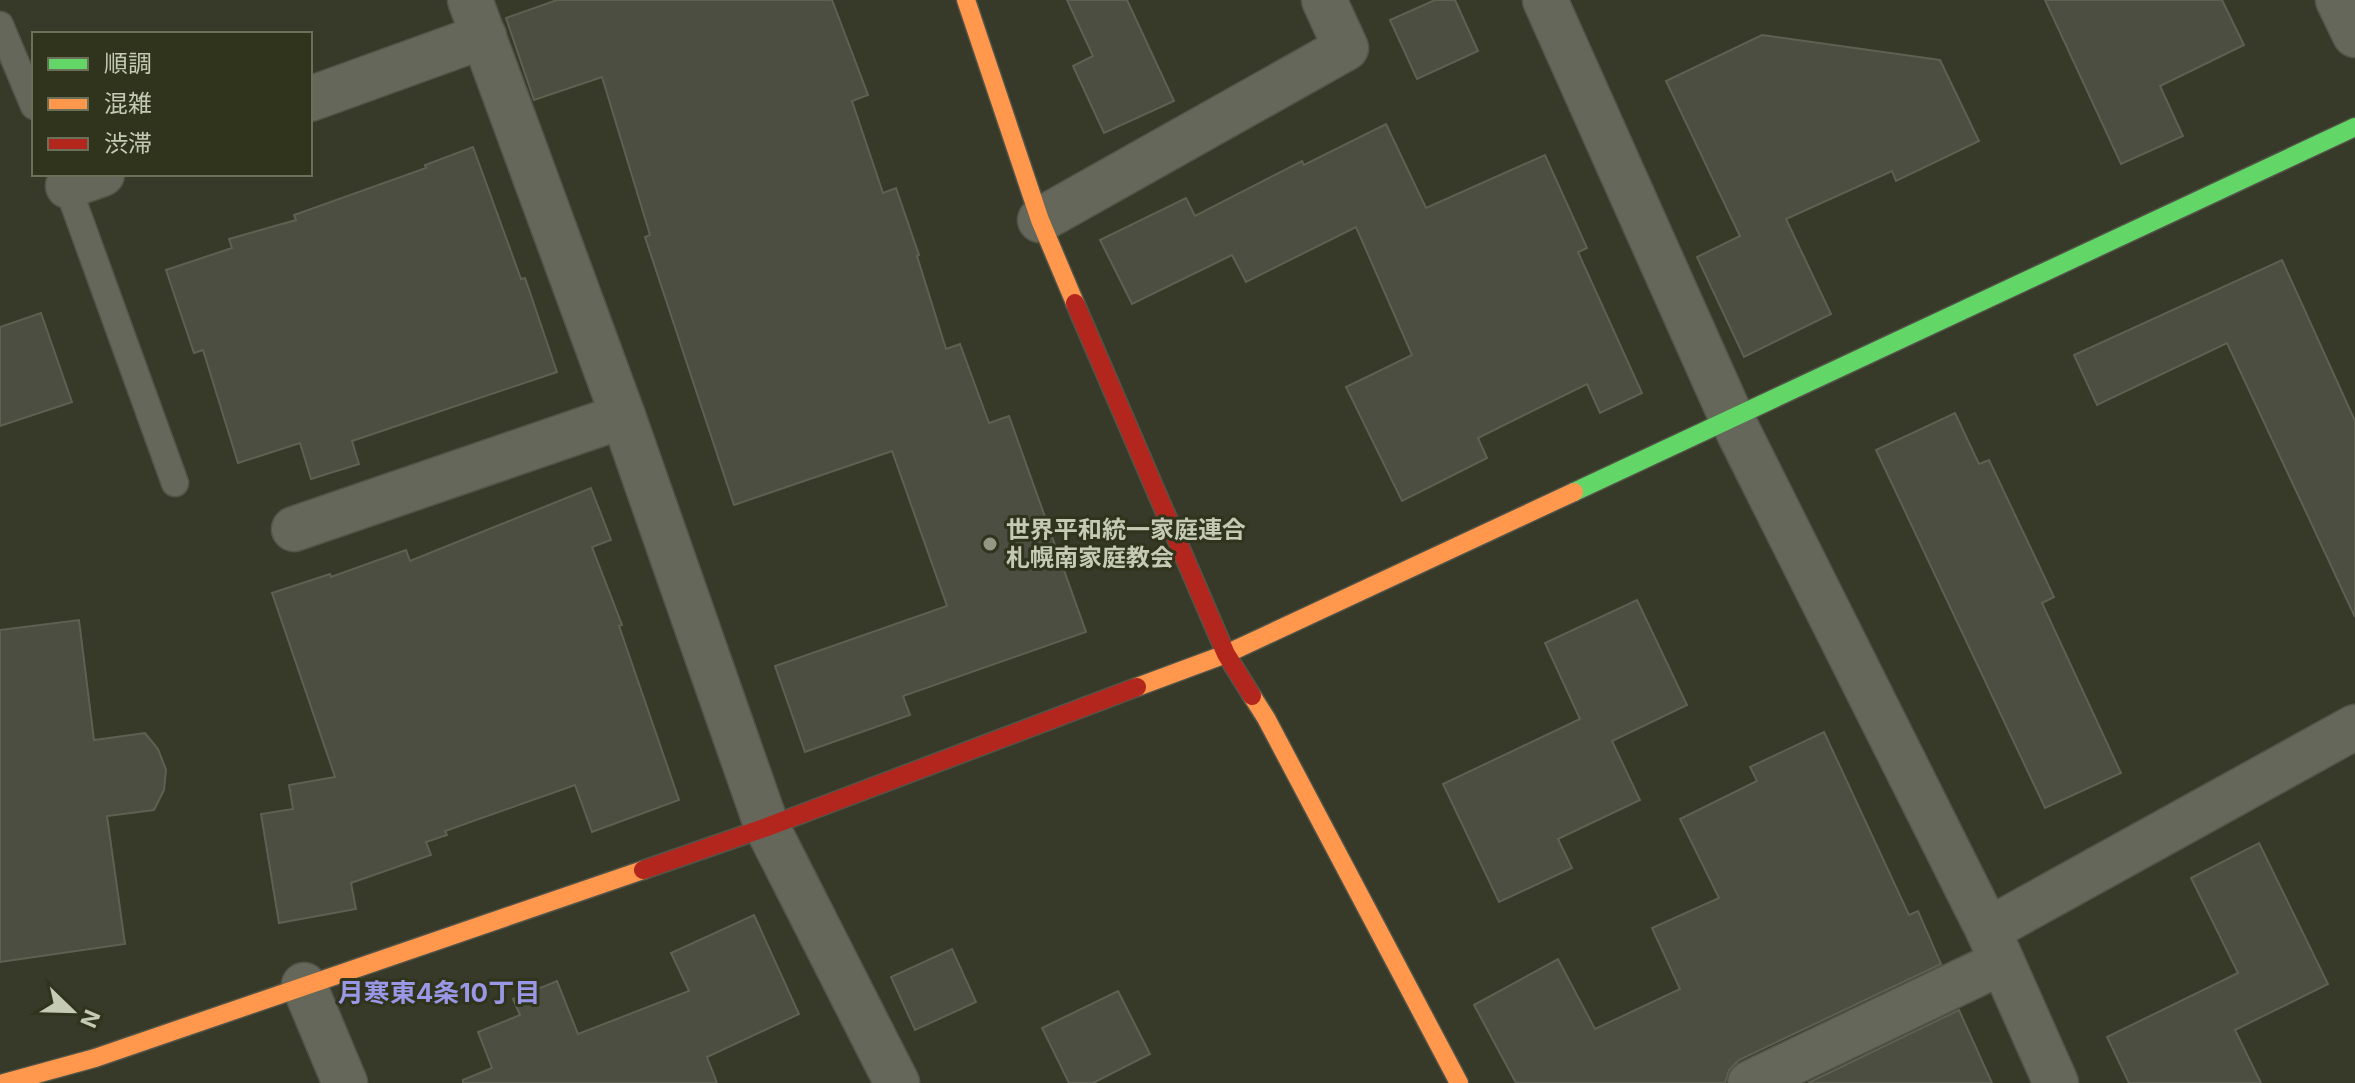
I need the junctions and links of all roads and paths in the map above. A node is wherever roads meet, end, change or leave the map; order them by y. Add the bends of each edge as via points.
1 (966, 0) edge
2 (1324, 0) edge
3 (1545, 0) edge
4 (2338, 0) edge
5 (477, 18) edge
6 (0, 25) edge
7 (2355, 35) edge
8 (312, 98) edge
9 (32, 101) edge
10 (2355, 127) edge
11 (78, 178) edge
12 (1040, 220) junction
13 (623, 416) junction
14 (1732, 419) junction
15 (175, 483) dead end
16 (294, 529) dead end
17 (1226, 654) junction
18 (2355, 727) edge
19 (767, 827) junction
20 (1995, 946) junction
21 (304, 985) junction
22 (4, 1083) edge
23 (345, 1083) edge
24 (897, 1083) edge
25 (1459, 1083) edge
26 (1750, 1083) edge
27 (2056, 1083) edge

1 - 12 street
2 - 12 street via 1346,48
3 - 14 street
4 - 7 street
5 - 8 street
5 - 13 street
6 - 9 lane
10 - 14 street
11 - 15 lane
12 - 17 street
13 - 16 street
13 - 19 street
14 - 17 street
14 - 20 street
17 - 19 street
17 - 25 street via 1266,718
18 - 20 street
19 - 21 street
19 - 24 street
20 - 26 street
20 - 27 street
21 - 22 street via 95,1058
21 - 23 street

